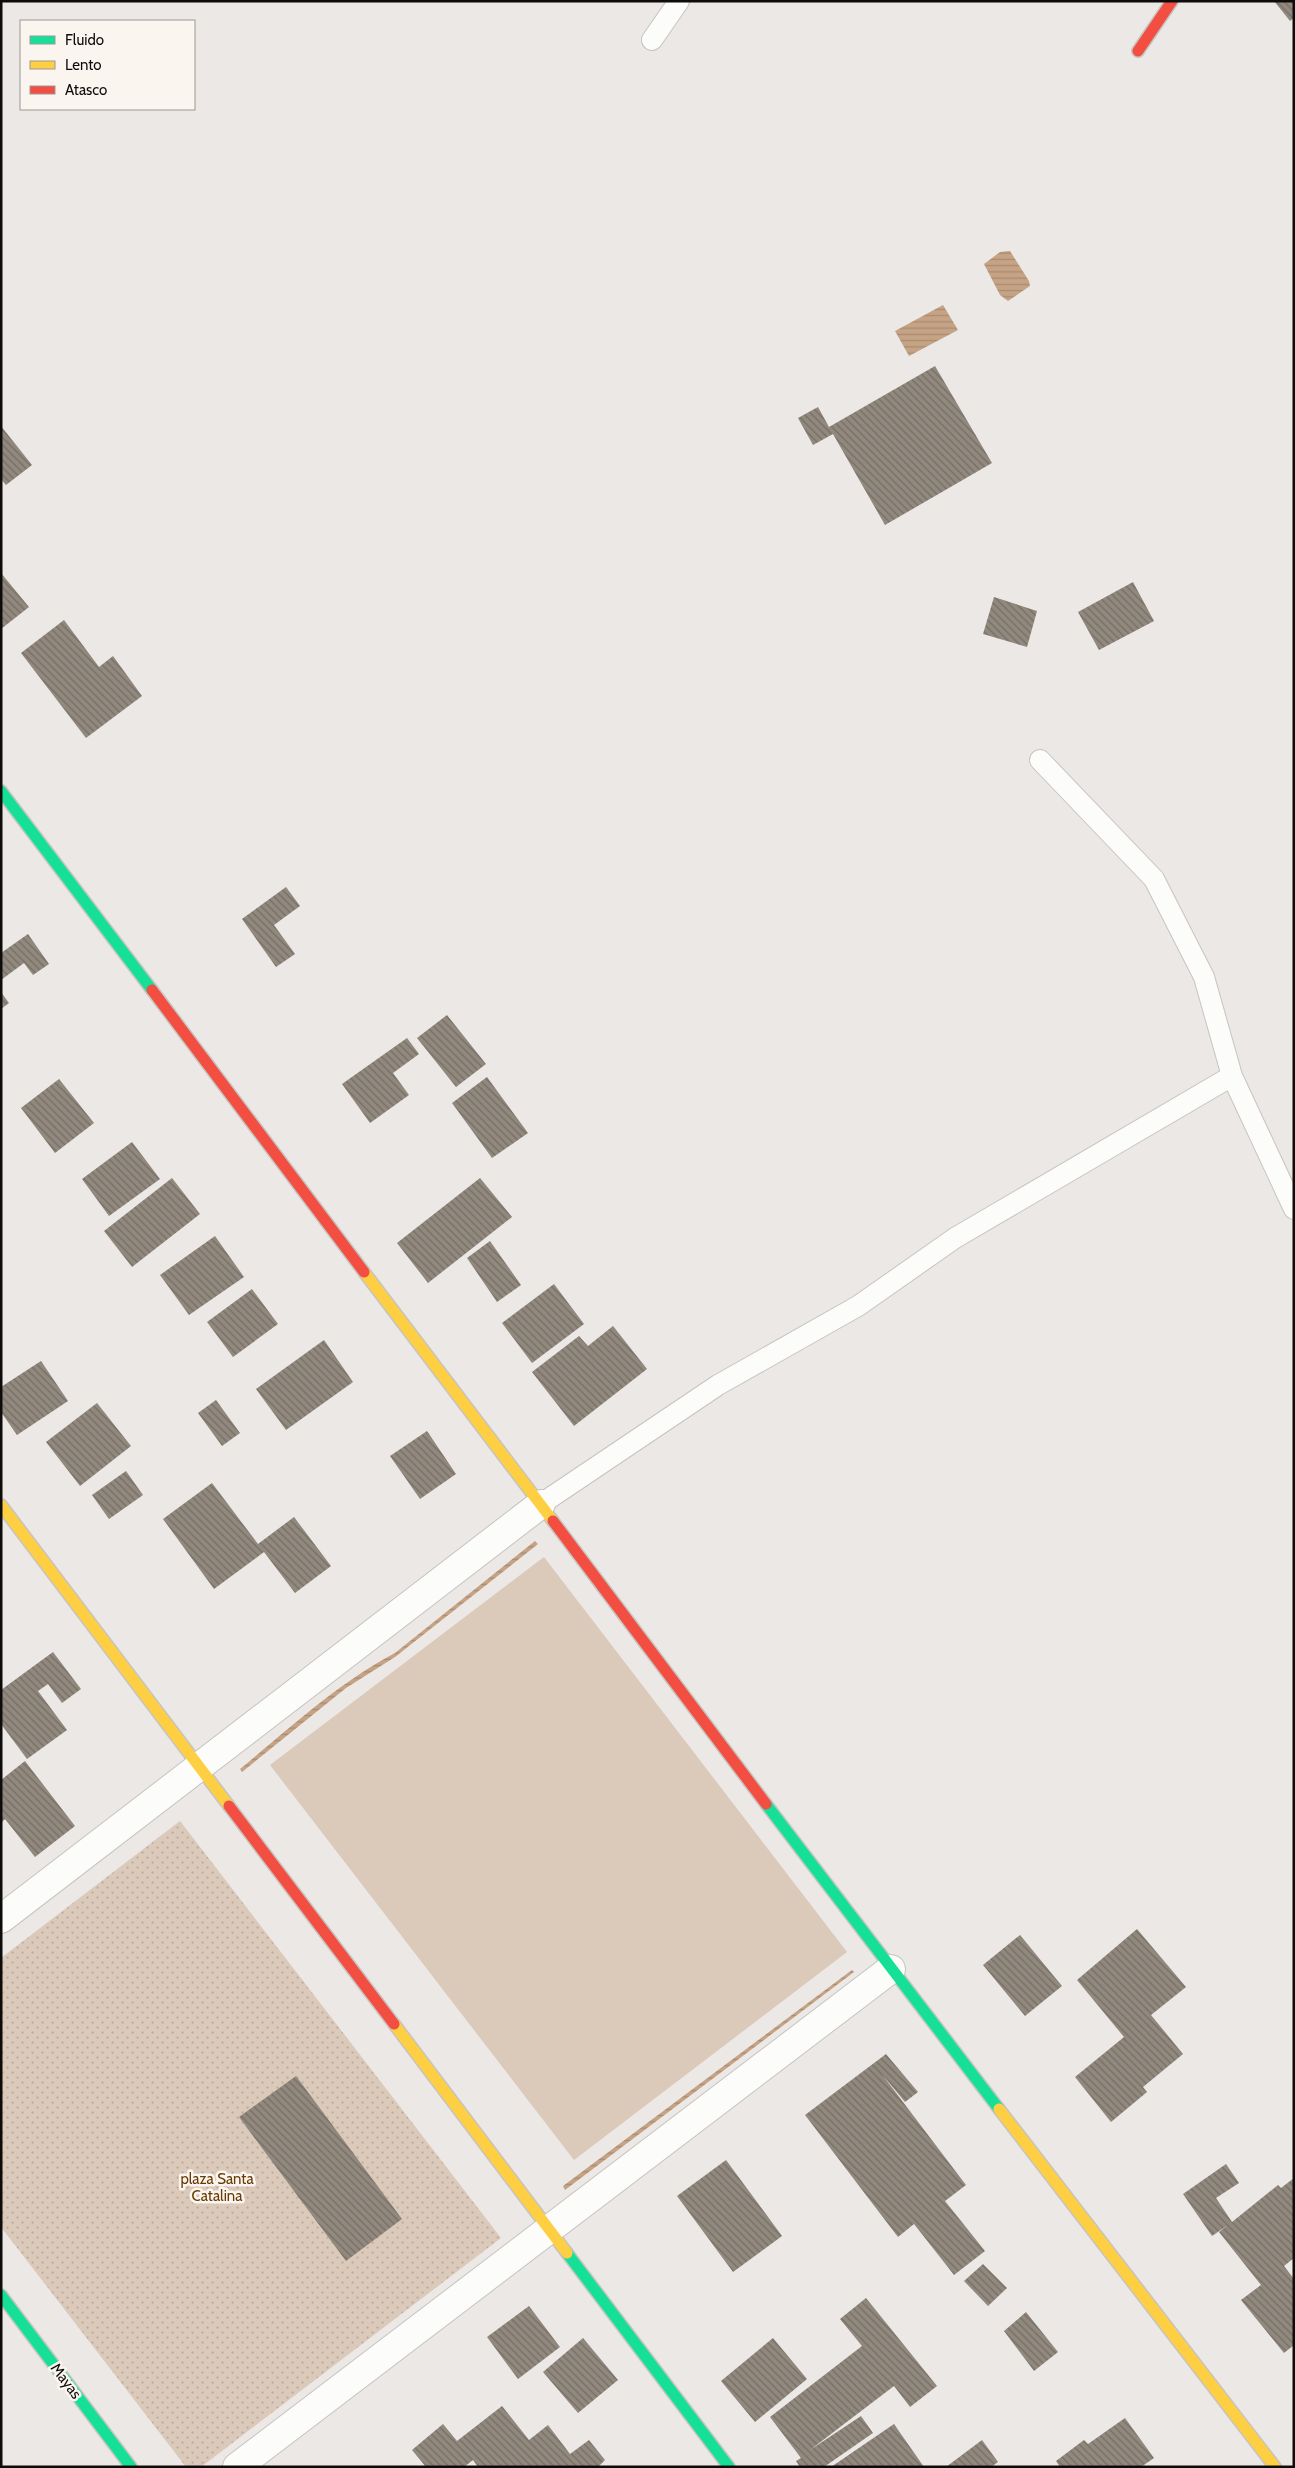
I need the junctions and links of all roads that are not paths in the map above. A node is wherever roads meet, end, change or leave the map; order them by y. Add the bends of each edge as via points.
1 (679, 1) edge
2 (1172, 1) edge
3 (652, 40) dead end
4 (1138, 51) dead end
5 (1040, 760) dead end
6 (1, 791) edge
7 (1232, 1076) junction
8 (1294, 1208) edge
9 (541, 1504) junction
10 (1, 1505) edge
11 (199, 1767) junction
12 (1, 1919) edge
13 (891, 1969) junction
14 (549, 2229) junction
15 (1, 2295) edge
16 (131, 2467) edge
17 (237, 2467) edge
18 (728, 2467) edge
19 (1275, 2467) edge

1 - 3 lane
2 - 4 street
5 - 7 lane via 1154,879 1204,977
6 - 9 street
7 - 8 lane
7 - 9 lane via 955,1238 858,1306 718,1385
9 - 11 street
9 - 13 street
10 - 11 street
11 - 12 street
11 - 14 street
13 - 14 street
13 - 19 street
14 - 17 street
14 - 18 street
15 - 16 street, Mayas

